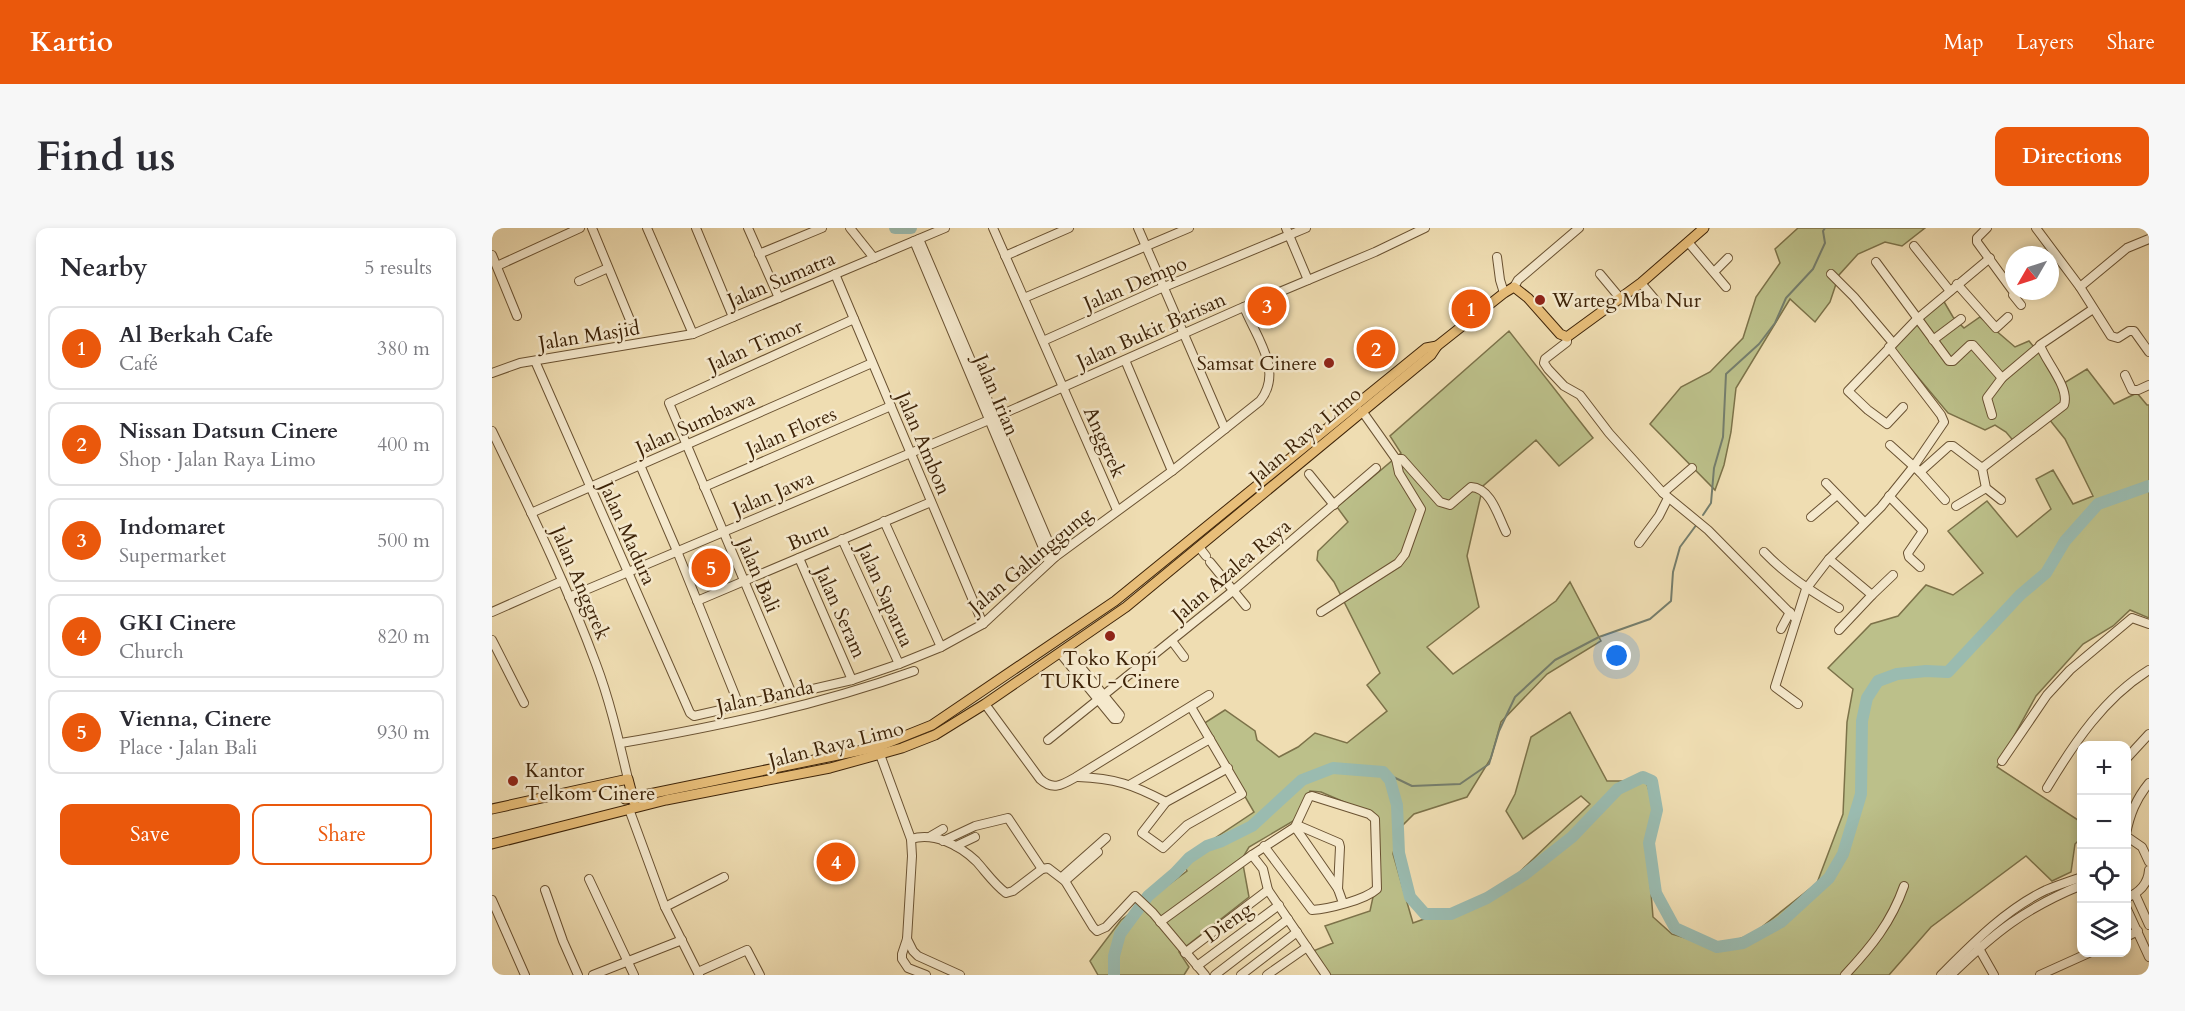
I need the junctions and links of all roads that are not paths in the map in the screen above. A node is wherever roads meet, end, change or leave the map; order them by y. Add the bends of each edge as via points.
1 (580, 228) edge
2 (591, 228) edge
3 (647, 228) edge
4 (696, 228) edge
5 (748, 228) edge
6 (822, 228) edge
7 (850, 228) edge
8 (945, 228) edge
9 (993, 228) edge
10 (1069, 228) edge
11 (1138, 228) edge
12 (1189, 228) edge
13 (1306, 228) edge
14 (1425, 228) edge
15 (1704, 228) edge
16 (1987, 228) edge
17 (2036, 228) edge
18 (1577, 229) edge
19 (1287, 232) edge
20 (2149, 239) edge
21 (917, 240) junction
22 (1688, 242) junction
23 (1146, 246) junction
24 (1914, 246) dead end
25 (759, 254) junction
26 (492, 255) edge
27 (1005, 256) junction
28 (1497, 257) dead end
29 (874, 258) junction
30 (1728, 258) dead end
31 (1990, 258) junction
32 (1876, 262) dead end
33 (497, 266) junction
34 (608, 268) junction
35 (1714, 272) junction
36 (835, 274) junction
37 (1600, 274) dead end
38 (1831, 274) dead end
39 (1308, 280) junction
40 (579, 281) dead end
41 (1641, 283) junction
42 (1957, 284) junction
43 (1514, 287) junction
44 (1726, 287) dead end
45 (2080, 287) junction
46 (1164, 288) junction
47 (1950, 291) junction
48 (1504, 292) junction
49 (779, 298) junction
50 (1024, 298) junction
51 (1620, 298) junction
52 (1657, 302) dead end
53 (2021, 305) dead end
54 (1244, 307) junction
55 (2093, 309) junction
56 (517, 316) dead end
57 (734, 317) junction
58 (2008, 317) dead end
59 (854, 319) junction
60 (1917, 319) junction
61 (1961, 319) dead end
62 (630, 320) dead end
63 (693, 334) junction
64 (1183, 335) junction
65 (1568, 337) junction
66 (1933, 340) junction
67 (1043, 341) junction
68 (1891, 345) junction
69 (1437, 346) junction
70 (2040, 346) junction
71 (2149, 352) edge
72 (1125, 360) junction
73 (535, 361) junction
74 (872, 363) junction
75 (492, 373) edge
76 (2125, 375) dead end
77 (2002, 378) junction
78 (2149, 385) edge
79 (1063, 386) junction
80 (669, 403) joint
81 (891, 406) junction
82 (1904, 407) dead end
83 (1362, 411) junction
84 (1992, 415) dead end
85 (993, 418) junction
86 (1344, 420) junction
87 (1225, 429) junction
88 (492, 431) edge
89 (686, 445) junction
90 (1890, 445) dead end
91 (911, 453) junction
92 (1396, 459) junction
93 (640, 465) junction
94 (1376, 468) dead end
95 (1692, 468) dead end
96 (1982, 468) junction
97 (1917, 469) junction
98 (1172, 471) junction
99 (1309, 474) dead end
100 (1826, 483) dead end
101 (704, 487) junction
102 (590, 488) junction
103 (1986, 488) junction
104 (1837, 495) junction
105 (1665, 496) junction
106 (1889, 496) junction
107 (1946, 500) dead end
108 (2001, 500) dead end
109 (931, 501) junction
110 (1334, 505) junction
111 (1956, 506) dead end
112 (1117, 510) junction
113 (531, 513) junction
114 (1811, 517) dead end
115 (884, 521) junction
116 (1864, 522) junction
117 (1204, 528) junction
118 (723, 532) junction
119 (1506, 532) dead end
120 (1211, 537) junction
121 (842, 539) junction
122 (1639, 543) dead end
123 (1198, 547) junction
124 (677, 551) junction
125 (1764, 552) dead end
126 (1055, 556) junction
127 (799, 558) junction
128 (1829, 559) junction
129 (1048, 562) junction
130 (1920, 567) dead end
131 (629, 573) junction
132 (1893, 575) dead end
133 (562, 581) junction
134 (744, 581) junction
135 (1806, 589) junction
136 (1234, 590) junction
137 (1872, 595) junction
138 (569, 597) junction
139 (697, 601) junction
140 (1246, 606) dead end
141 (1839, 608) dead end
142 (492, 612) edge
143 (1321, 612) dead end
144 (1790, 612) junction
145 (1796, 619) junction
146 (983, 624) junction
147 (2149, 624) edge
148 (1782, 628) dead end
149 (1839, 630) dead end
150 (492, 640) edge
151 (1172, 641) junction
152 (941, 647) junction
153 (1063, 651) junction
154 (1184, 657) dead end
155 (899, 664) junction
156 (2149, 670) edge
157 (914, 671) dead end
158 (852, 680) junction
159 (792, 694) junction
160 (1209, 695) dead end
161 (1102, 698) junction
162 (524, 703) dead end
163 (985, 704) junction
164 (1798, 704) dead end
165 (739, 705) junction
166 (1191, 707) junction
167 (694, 716) joint
168 (2149, 734) edge
169 (1210, 739) junction
170 (1048, 740) dead end
171 (621, 743) junction
172 (878, 751) junction
173 (2131, 754) edge
174 (2002, 761) dead end
175 (1228, 768) junction
176 (1076, 777) junction
177 (625, 779) junction
178 (2149, 783) edge
179 (1131, 784) junction
180 (2047, 788) dead end
181 (1166, 802) junction
182 (630, 805) junction
183 (492, 809) edge
184 (2131, 815) edge
185 (1296, 826) junction
186 (549, 828) junction
187 (943, 829) dead end
188 (931, 836) junction
189 (975, 837) dead end
190 (492, 838) edge
191 (2131, 838) edge
192 (911, 839) junction
193 (943, 841) junction
194 (1106, 841) dead end
195 (492, 844) edge
196 (956, 846) junction
197 (1264, 846) junction
198 (1252, 855) junction
199 (2149, 862) edge
200 (1042, 869) junction
201 (2149, 870) edge
202 (724, 877) dead end
203 (589, 879) dead end
204 (1064, 879) junction
205 (2077, 879) edge
206 (1904, 886) dead end
207 (2077, 887) edge
208 (1338, 889) junction
209 (545, 890) dead end
210 (1268, 890) junction
211 (2135, 894) junction
212 (2131, 896) edge
213 (492, 900) edge
214 (1343, 903) junction
215 (1279, 905) junction
216 (665, 907) junction
217 (2131, 916) edge
218 (1288, 919) junction
219 (1160, 922) junction
220 (2149, 925) edge
221 (2138, 931) junction
222 (1297, 932) junction
223 (2131, 935) edge
224 (907, 939) junction
225 (682, 940) junction
226 (1976, 945) junction
227 (1307, 947) junction
228 (1185, 953) junction
229 (2080, 957) edge
230 (2149, 957) edge
231 (626, 961) junction
232 (1197, 966) junction
233 (702, 973) edge
234 (1323, 974) edge
235 (525, 975) edge
236 (578, 975) edge
237 (593, 975) edge
238 (634, 975) edge
239 (760, 975) edge
240 (926, 975) edge
241 (960, 975) edge
242 (1204, 975) edge
243 (1215, 975) edge
244 (1241, 975) edge
245 (1267, 975) edge
246 (1845, 975) edge
247 (1941, 975) edge
248 (1952, 975) edge
249 (1994, 975) edge
250 (2040, 975) edge

1 - 33 street
2 - 34 street
3 - 63 street
4 - 57 street
5 - 25 street
6 - 25 street
7 - 29 street
8 - 21 street, Jalan Sumatra
9 - 27 street, Anggrek
10 - 27 street
11 - 23 street
12 - 23 street
13 - 19 street, Jalan Dempo
14 - 39 street, Jalan Bukit Barisan
15 - 22 main road
16 - 31 street via 1977,240
17 - 45 street
18 - 43 street
19 - 39 street
19 - 46 street, Jalan Dempo
20 - 45 street via 2127,248
21 - 29 street, Jalan Sumatra
21 - 85 street, Jalan Irian
22 - 35 street
22 - 41 main road
23 - 46 street
23 - 50 street
24 - 47 street
25 - 49 street
26 - 33 street
27 - 50 street, Anggrek
28 - 48 street
29 - 36 street, Jalan Sumatra
30 - 35 street
31 - 42 street
31 - 53 street
32 - 60 street
33 - 56 street
34 - 40 street
34 - 62 street
35 - 44 street
36 - 49 street, Jalan Sumatra
36 - 59 street, Jalan Ambon
37 - 51 street
38 - 68 street
39 - 54 street, Jalan Bukit Barisan
41 - 51 main road
41 - 52 street
42 - 47 street
42 - 58 street via 1996,328
43 - 48 main road
43 - 65 main road via 1560,334
45 - 55 street
46 - 64 street
46 - 67 street, Jalan Dempo
47 - 60 street
48 - 69 main road
49 - 57 street, Jalan Sumatra
50 - 67 street, Anggrek
51 - 65 main road
54 - 64 street, Jalan Bukit Barisan
54 - 87 street, Jalan Galunggung via 1271,373 1270,385 1260,401
55 - 70 street
55 - 71 street via 2111,336 2118,338 2134,332
57 - 63 street, Jalan Sumatra
59 - 74 street, Jalan Ambon
59 - 80 street, Jalan Timor
60 - 66 street
60 - 68 street
61 - 66 street
63 - 73 street, Jalan Masjid
64 - 72 street, Jalan Bukit Barisan
64 - 87 street
65 - 105 street via 1545,359 1548,369 1564,386 1580,395
66 - 77 street via 1951,362 1970,345 1975,346
67 - 79 street, Anggrek
68 - 82 street via 1848,390 1887,424
68 - 97 street via 1944,420
69 - 83 main road, Jalan Raya Limo
69 - 86 main road, Jalan Raya Limo via 1426,348
70 - 77 street
70 - 96 street via 2054,368 2064,405
72 - 79 street, Jalan Bukit Barisan
72 - 98 street
73 - 75 street, Jalan Masjid
73 - 102 street, Jalan Madura
74 - 81 street, Jalan Ambon
74 - 89 street, Jalan Sumbawa
76 - 78 street via 2132,390
77 - 84 street via 1986,398
79 - 85 street, Jalan Bukit Barisan
79 - 112 street, Anggrek
80 - 89 street, Jalan Bali
81 - 91 street, Jalan Ambon
81 - 101 street, Jalan Flores
83 - 86 main road, Jalan Raya Limo
83 - 92 street
85 - 91 street, Jalan Jawa
85 - 126 street, Jalan Irian
85 - 129 street, Jalan Irian
86 - 117 main road, Jalan Raya Limo
86 - 120 main road, Jalan Raya Limo
87 - 98 street, Jalan Galunggung
88 - 113 street, Jalan Anggrek
89 - 93 street, Jalan Sumbawa
89 - 101 street, Jalan Bali
90 - 97 street
91 - 109 street, Jalan Ambon
91 - 118 street, Jalan Jawa
92 - 119 street via 1402,459 1445,504 1450,505 1471,487 1479,487
92 - 143 street via 1399,473 1421,509 1405,554 1381,576
93 - 102 street, Jalan Sumbawa
93 - 124 street
94 - 110 street, Jalan Azalea Raya
95 - 105 street
96 - 97 street via 1951,445
96 - 103 street
97 - 106 street
97 - 107 street
98 - 112 street, Jalan Galunggung
99 - 110 street
100 - 104 street
101 - 118 street, Jalan Bali
102 - 113 street, Jalan Sumbawa
102 - 131 street, Jalan Madura
103 - 108 street
103 - 111 street
104 - 114 street
104 - 116 street
105 - 122 street via 1659,516
105 - 144 street via 1708,530
106 - 116 street
106 - 130 street via 1923,531 1908,553
109 - 115 street, Buru
109 - 146 street, Jalan Ambon
110 - 136 street, Jalan Azalea Raya
112 - 126 street, Jalan Galunggung
113 - 133 street, Jalan Anggrek
115 - 121 street, Buru
115 - 152 street
116 - 128 street
117 - 120 main road
117 - 172 main road, Jalan Raya Limo via 1115,601 942,719
118 - 124 street, Jalan Jawa
118 - 134 street, Jalan Bali
120 - 123 main road, Jalan Raya Limo
121 - 127 street, Buru
121 - 155 street, Jalan Saparua
123 - 136 street
123 - 153 main road, Jalan Raya Limo via 1141,595
124 - 131 street, Jalan Jawa
124 - 139 street
125 - 135 street via 1782,572
126 - 129 street, Jalan Galunggung
127 - 134 street, Buru
127 - 158 street, Jalan Seram
128 - 135 street
128 - 137 street
129 - 146 street, Jalan Galunggung
131 - 138 street, Jalan Jawa
131 - 167 street, Jalan Madura
132 - 137 street
133 - 138 street, Jalan Anggrek
133 - 142 street
134 - 139 street, Buru
134 - 159 street, Jalan Bali
135 - 141 street
135 - 145 street
136 - 140 street
136 - 151 street, Jalan Azalea Raya
137 - 149 street
138 - 171 street, Jalan Anggrek via 597,666
139 - 165 street
144 - 145 street
144 - 148 street
145 - 164 street via 1775,687
146 - 152 street, Jalan Galunggung
147 - 174 street via 2132,618 2070,670 2047,695
150 - 162 street
151 - 154 street
151 - 161 street, Jalan Azalea Raya
152 - 155 street, Jalan Galunggung
153 - 161 street
153 - 163 main road, Jalan Raya Limo
155 - 158 street, Jalan Galunggung
156 - 180 street via 2105,704
157 - 171 street, Jalan Banda via 812,703
158 - 159 street, Jalan Galunggung
159 - 165 street, Jalan Galunggung
160 - 166 street
161 - 170 street, Jalan Azalea Raya
163 - 172 main road, Jalan Raya Limo via 935,735
163 - 176 street via 1045,783 1059,786
165 - 167 street, Jalan Galunggung
166 - 169 street
166 - 176 street
168 - 173 street
169 - 175 street
169 - 179 street
171 - 177 street, Jalan Anggrek
172 - 182 main road, Jalan Raya Limo
172 - 192 street
175 - 181 street
175 - 181 street via 1242,791 1241,796 1187,825 1163,848 1142,833
176 - 179 street
177 - 182 main road, Jalan Anggrek
177 - 183 main road
178 - 184 street
179 - 181 street
182 - 186 main road, Jalan Raya Limo
182 - 216 street
185 - 197 street
185 - 208 street
185 - 208 street via 1338,843
185 - 214 street via 1312,796 1375,819 1377,888
186 - 190 main road via 541,826
186 - 195 main road
187 - 188 street
188 - 192 street
188 - 193 street
189 - 196 street
191 - 199 street via 2142,847
192 - 224 street
193 - 196 street
193 - 200 street via 975,826 1008,819
194 - 204 street
196 - 200 street via 1006,893
197 - 198 street
197 - 214 street via 1311,909
198 - 210 street via 1263,869
198 - 219 street
200 - 204 street via 1048,868
201 - 211 street via 2144,886
202 - 216 street
203 - 231 street
204 - 219 street via 1097,931 1106,927 1133,897 1140,898
205 - 226 street via 2030,899
206 - 246 street via 1887,924
207 - 226 street via 2035,906
208 - 214 street
209 - 236 street
210 - 215 street
210 - 228 street
211 - 212 street
211 - 220 street
213 - 235 street
215 - 218 street
215 - 232 street, Dieng
216 - 225 street
217 - 221 street
218 - 222 street
218 - 243 street
219 - 228 street
221 - 223 street
221 - 230 street
222 - 227 street
222 - 244 street
224 - 240 street via 903,961 910,969
224 - 241 street via 915,953
225 - 231 street
225 - 233 street
226 - 247 street
226 - 248 street
226 - 249 street
227 - 234 street
227 - 245 street
228 - 232 street
229 - 250 street
231 - 237 street
231 - 238 street
232 - 242 street
233 - 239 street via 747,950

